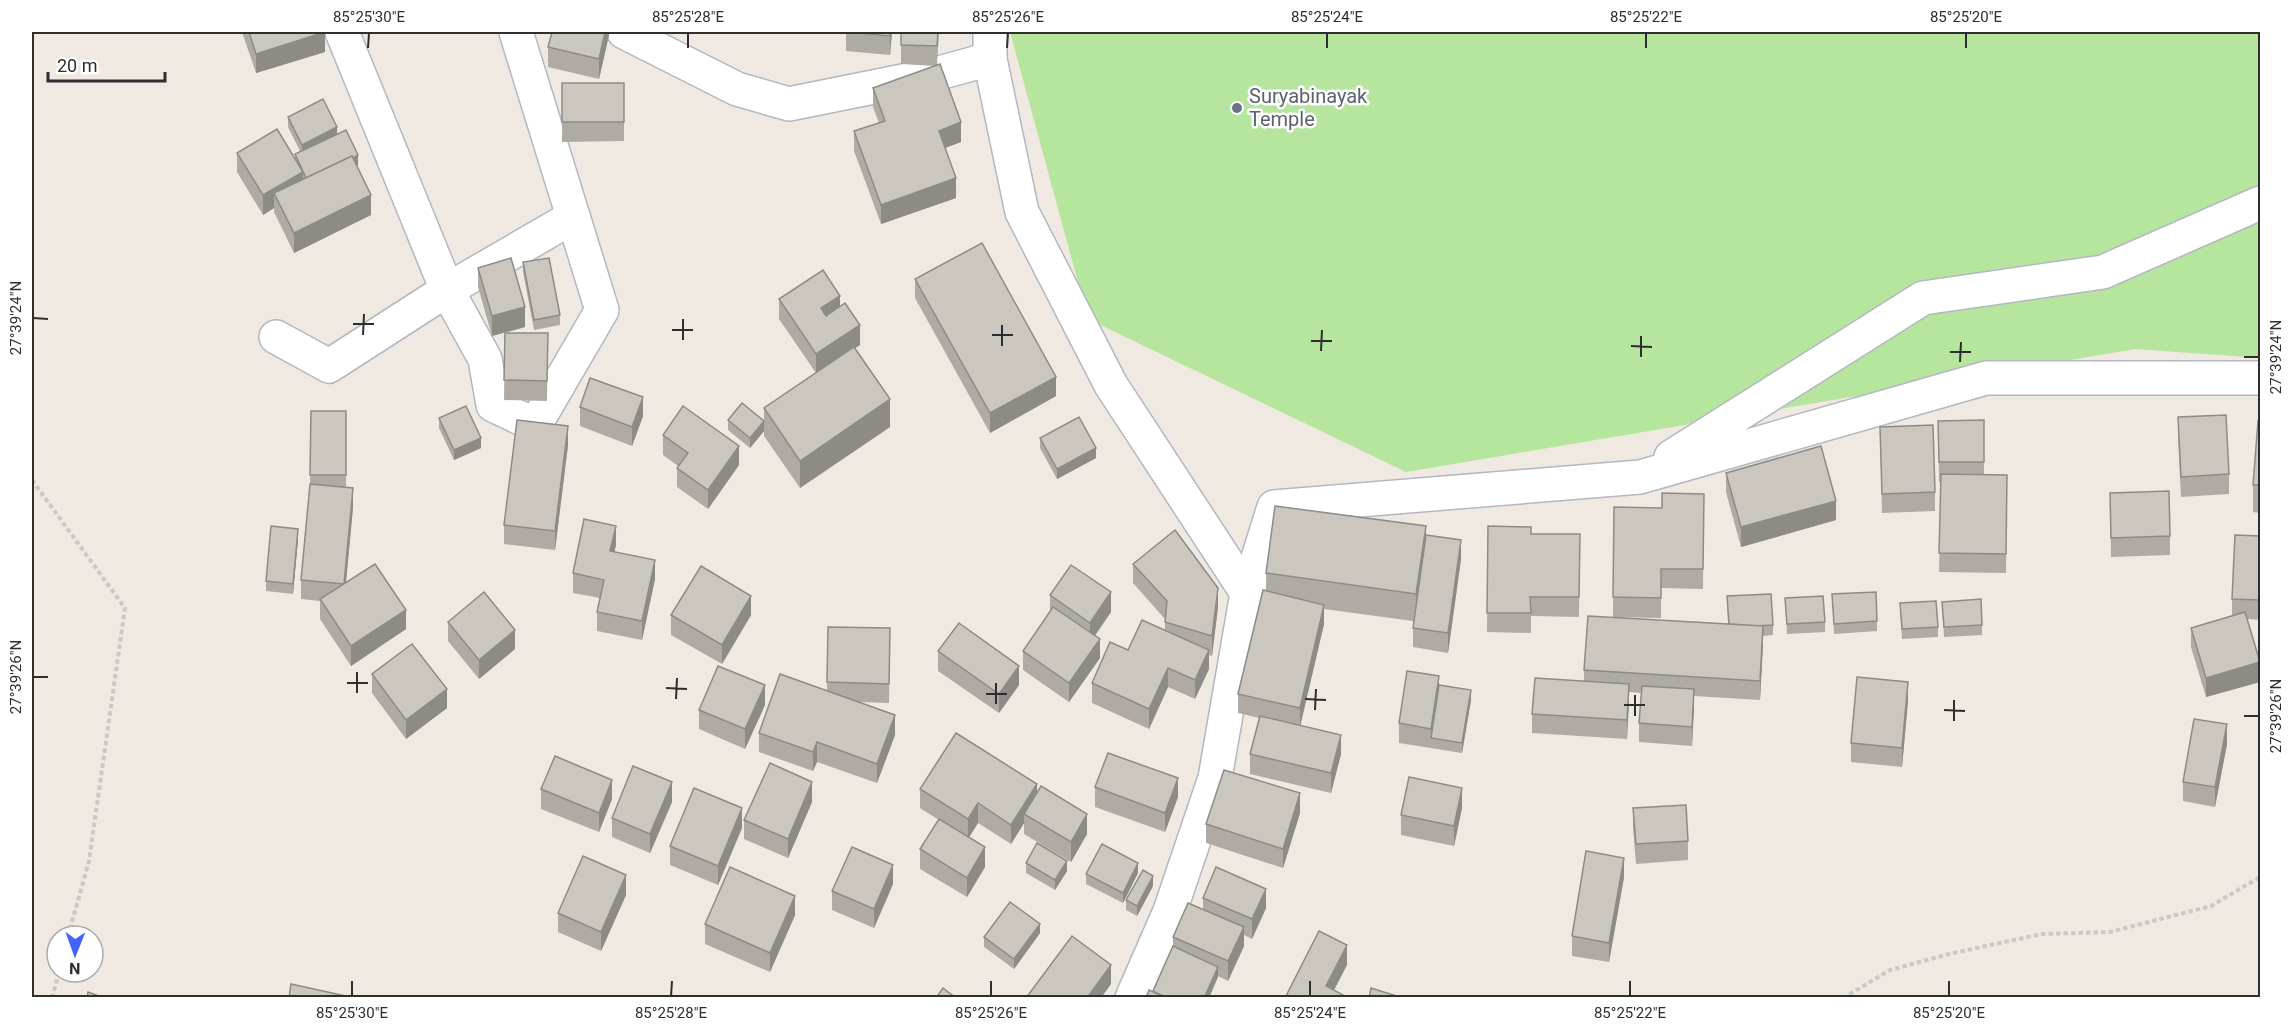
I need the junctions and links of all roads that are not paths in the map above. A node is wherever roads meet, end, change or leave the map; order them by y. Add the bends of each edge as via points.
1 (342, 32) edge
2 (516, 32) edge
3 (624, 32) edge
4 (990, 45) edge
5 (2260, 203) edge
6 (573, 217) junction
7 (447, 290) junction
8 (276, 337) dead end
9 (2260, 378) edge
10 (1640, 477) junction
11 (1247, 593) junction
12 (1131, 998) edge

1 - 7 street
2 - 6 street
3 - 4 street via 737,89 789,104 928,76
4 - 11 street via 1022,213 1111,385
5 - 10 street via 2103,272 1923,298
6 - 7 street
6 - 7 street via 602,310 536,425 493,405 485,359
7 - 8 street via 329,366
9 - 10 street via 1986,378
10 - 11 street via 1274,507
11 - 12 street via 1215,778 1170,911

